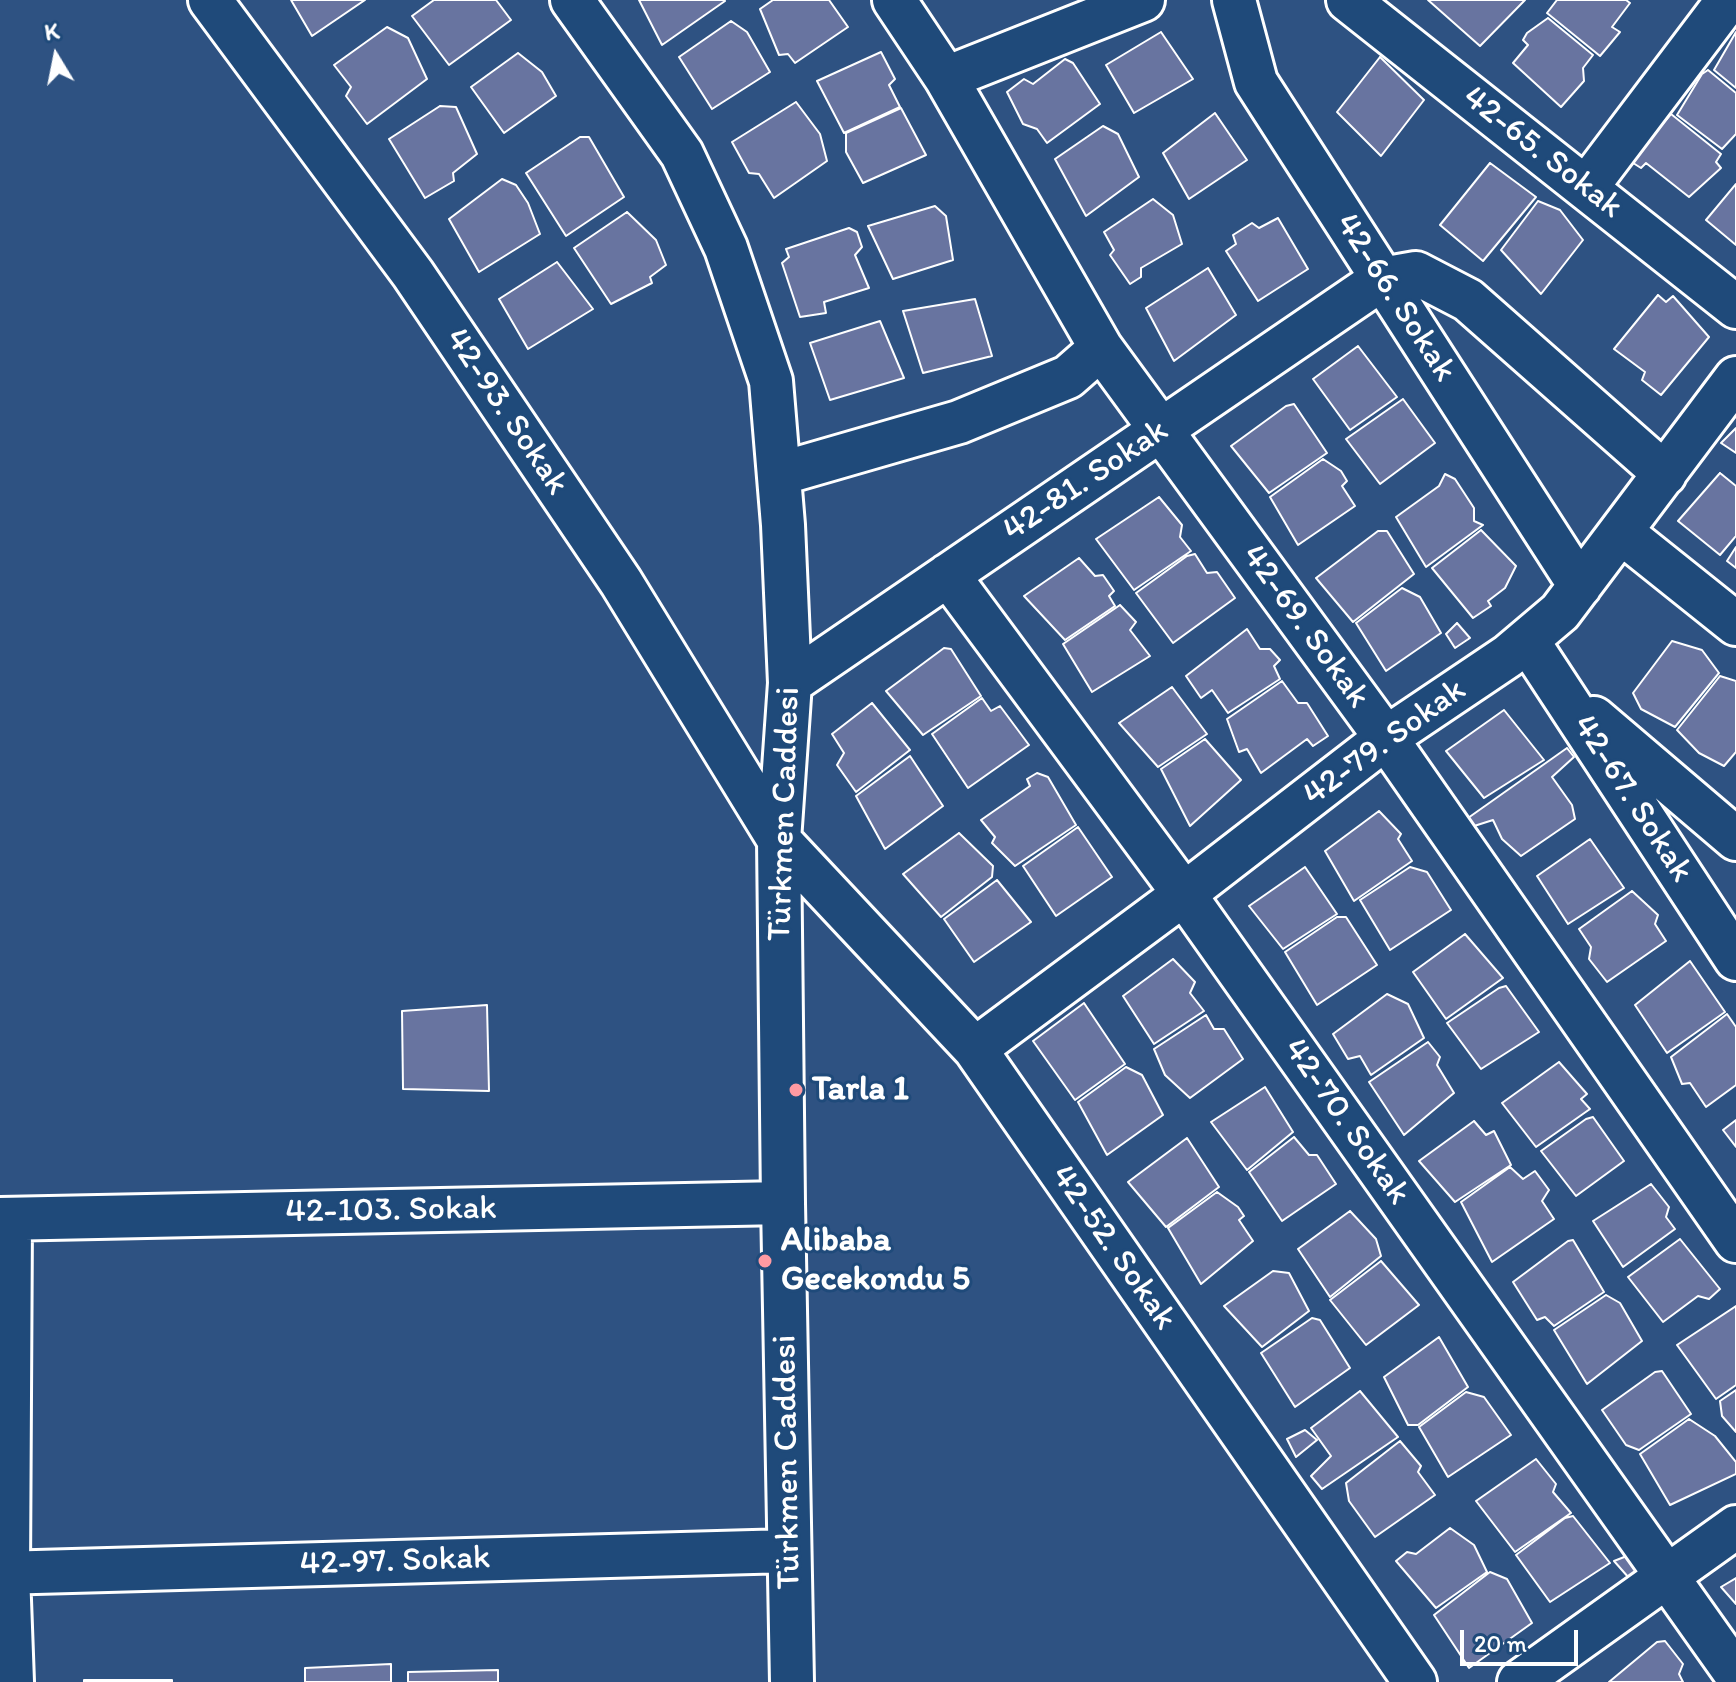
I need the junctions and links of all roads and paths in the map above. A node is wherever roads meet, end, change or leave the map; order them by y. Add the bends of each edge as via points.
1 (210, 0) edge
2 (572, 0) edge
3 (894, 0) edge
4 (1143, 0) edge
5 (1234, 0) edge
6 (1728, 0) edge
7 (1364, 5) edge
8 (946, 78) junction
9 (1586, 188) junction
10 (1382, 279) junction
11 (1736, 307) edge
12 (1101, 348) junction
13 (1736, 378) edge
14 (1162, 429) junction
15 (779, 474) junction
16 (1665, 474) junction
17 (1621, 532) junction
18 (948, 575) junction
19 (1580, 586) junction
20 (1736, 624) edge
21 (1527, 640) junction
22 (790, 683) junction
23 (1559, 688) junction
24 (1386, 738) junction
25 (1736, 839) edge
26 (779, 840) junction
27 (1184, 894) junction
28 (1736, 959) edge
29 (975, 1049) junction
30 (783, 1203) junction
31 (5, 1219) edge
32 (1736, 1241) edge
33 (1736, 1527) edge
34 (789, 1551) junction
35 (4, 1573) edge
36 (1668, 1575) junction
37 (1736, 1674) edge
38 (12, 1682) edge
39 (792, 1682) edge
40 (1415, 1682) edge
41 (1519, 1682) edge

1 - 26 street, 42-93. Sokak via 430,300 621,582
2 - 15 street, Türkmen Caddesi via 682,154 726,248 771,381
3 - 8 street, 42-69. Sokak
4 - 8 street
5 - 10 street, 42-66. Sokak via 1256,82
6 - 9 street
7 - 9 street, 42-65. Sokak
8 - 12 street, 42-69. Sokak
9 - 11 street, 42-65. Sokak
10 - 14 street, 42-81. Sokak
10 - 16 street via 1416,273 1468,300
10 - 19 street, 42-66. Sokak
12 - 14 street, 42-69. Sokak
12 - 15 street via 1068,377 959,422
13 - 16 street, 42-79. Sokak
14 - 18 street, 42-81. Sokak
14 - 24 street, 42-69. Sokak
15 - 22 street, Türkmen Caddesi
16 - 17 street, 42-79. Sokak
17 - 19 street, 42-79. Sokak
17 - 20 street
18 - 22 street, 42-81. Sokak
18 - 27 street, 42-70. Sokak
19 - 21 street, 42-79. Sokak
21 - 23 street, 42-67. Sokak
21 - 24 street, 42-79. Sokak
22 - 26 street, Türkmen Caddesi
23 - 25 street
23 - 28 street, 42-67. Sokak
24 - 27 street, 42-79. Sokak
24 - 32 street, 42-69. Sokak
26 - 29 street, 42-52. Sokak
26 - 30 street, Türkmen Caddesi
27 - 29 street, 42-79. Sokak
27 - 36 street, 42-70. Sokak
29 - 40 street, 42-52. Sokak
30 - 31 street, 42-103. Sokak
30 - 34 street, Türkmen Caddesi
31 - 35 street
33 - 36 street
34 - 35 street, 42-97. Sokak
34 - 39 street, Türkmen Caddesi
35 - 38 street
36 - 37 street, 42-70. Sokak
36 - 41 street

